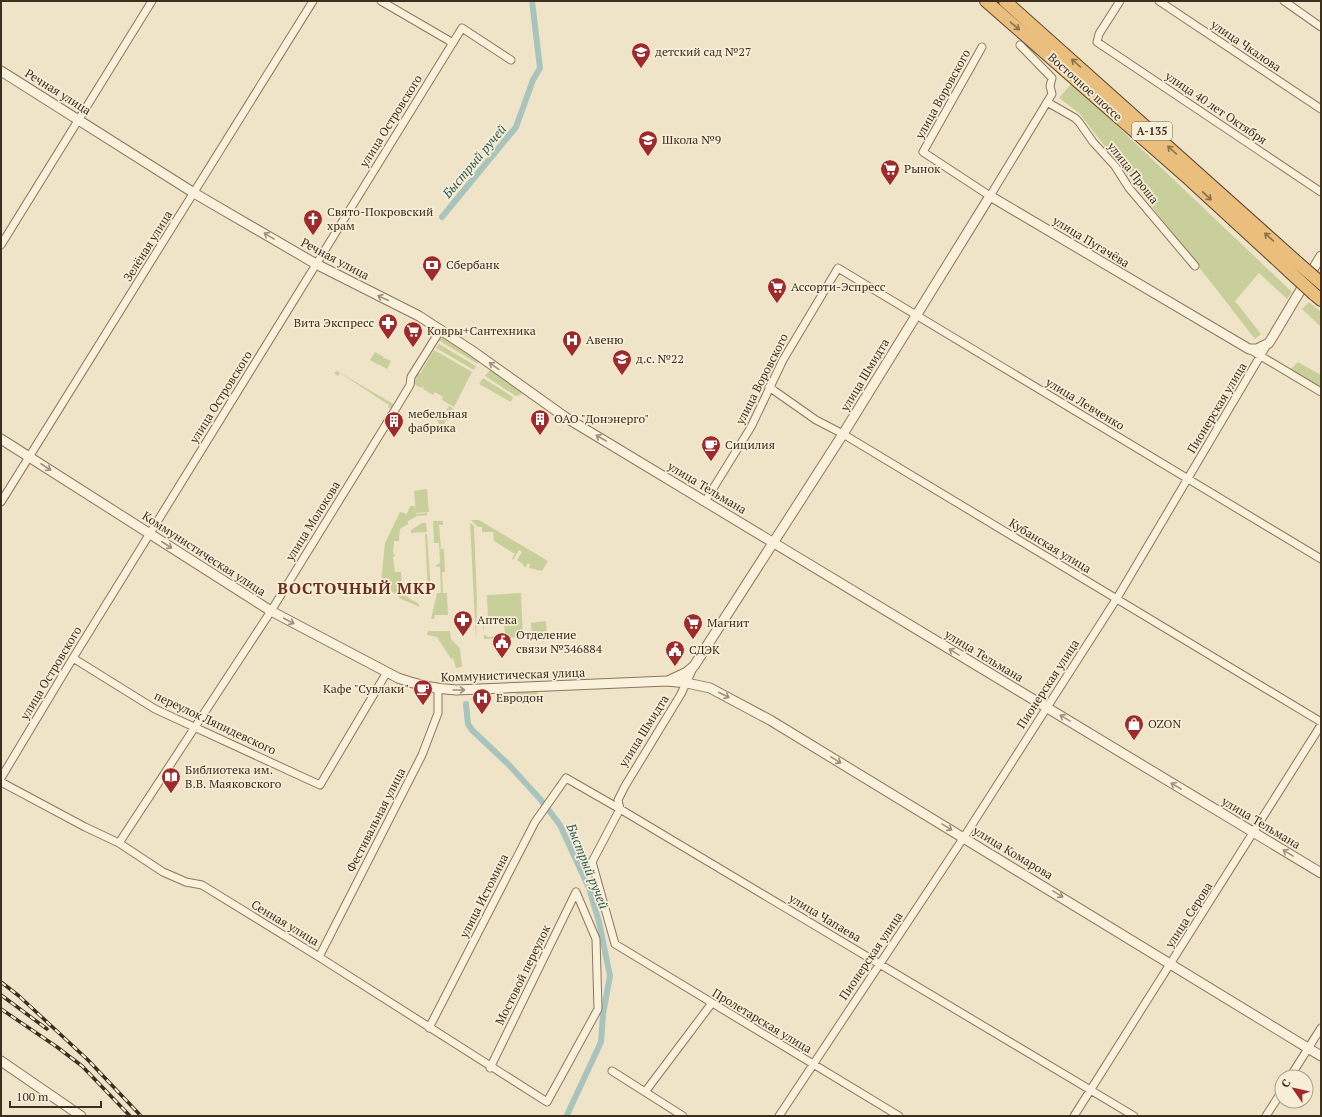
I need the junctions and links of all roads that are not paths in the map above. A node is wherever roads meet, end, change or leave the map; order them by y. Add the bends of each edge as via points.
1 (152, 1) edge
2 (313, 1) edge
3 (381, 1) edge
4 (986, 1) edge
5 (1005, 1) edge
6 (1120, 1) edge
7 (1159, 1) edge
8 (1284, 1) edge
9 (1321, 27) edge
10 (452, 43) junction
11 (1020, 45) dead end
12 (982, 47) dead end
13 (511, 60) dead end
14 (1, 70) edge
15 (1047, 102) junction
16 (1321, 109) edge
17 (78, 119) junction
18 (923, 152) joint
19 (194, 192) junction
20 (1321, 192) edge
21 (990, 196) junction
22 (1, 245) edge
23 (1321, 256) edge
24 (316, 264) junction
25 (1195, 266) dead end
26 (1294, 267) junction
27 (838, 268) joint
28 (1321, 283) edge
29 (1318, 297) edge
30 (916, 316) junction
31 (441, 329) junction
32 (1268, 343) junction
33 (1250, 349) junction
34 (1262, 356) junction
35 (769, 387) junction
36 (1321, 392) edge
37 (843, 434) junction
38 (1, 438) edge
39 (30, 456) junction
40 (635, 458) joint
41 (1189, 479) junction
42 (706, 500) junction
43 (1, 502) edge
44 (150, 534) junction
45 (774, 543) junction
46 (1321, 559) edge
47 (1117, 598) junction
48 (271, 611) junction
49 (73, 658) junction
50 (694, 666) junction
51 (387, 672) junction
52 (667, 681) junction
53 (687, 683) junction
54 (438, 689) junction
55 (1047, 708) junction
56 (1321, 723) edge
57 (194, 726) junction
58 (1, 778) edge
59 (566, 778) joint
60 (1, 782) edge
61 (620, 809) junction
62 (1254, 833) junction
63 (964, 837) junction
64 (120, 843) junction
65 (1321, 873) edge
66 (615, 944) joint
67 (319, 957) junction
68 (1171, 963) junction
69 (880, 964) junction
70 (712, 1004) junction
71 (429, 1028) junction
72 (1321, 1028) edge
73 (1309, 1048) junction
74 (1321, 1056) edge
75 (1, 1061) edge
76 (813, 1065) junction
77 (490, 1068) junction
78 (1295, 1069) edge
79 (612, 1071) dead end
80 (1090, 1091) junction
81 (645, 1092) junction
82 (547, 1102) joint
83 (1274, 1104) edge
84 (81, 1116) edge
85 (682, 1116) edge
86 (779, 1116) edge
87 (899, 1116) edge
88 (1074, 1116) edge
89 (1134, 1116) edge
90 (1266, 1116) edge

1 - 17 street
2 - 19 street, Зелёная улица
3 - 10 street
4 -> 26 highway, Восточное шоссе / А-135 via 1189,179
26 -> 5 highway, Восточное шоссе / А-135
6 - 20 street, улица 40 лет Октября via 1099,34 1097,42
7 - 16 street, улица Чкалова
8 - 9 street
10 - 13 street, улица Островского via 462,28
10 - 24 street, улица Островского
11 - 15 street, улица Шмидта via 1052,78 1052,94
12 - 18 street, улица Воровского
14 - 17 street, Речная улица
15 - 21 street, улица Шмидта
15 - 25 street, улица Проша via 1079,122 1093,142 1116,166 1129,188
17 - 19 street, Речная улица
17 - 22 street
18 - 21 street, улица Пугачёва
24 -> 19 street, Речная улица
19 - 39 street, Зелёная улица
21 - 30 street, улица Шмидта
21 - 33 street, улица Пугачёва
23 - 32 street, Пионерская улица
31 -> 24 street, Речная улица
24 - 44 street, улица Островского
26 - 28 highway, А-135, bridge
26 - 29 highway, А-135, bridge
27 - 30 street, улица Левченко
27 - 35 street, улица Воровского
30 - 37 street, улица Шмидта
30 - 41 street, улица Левченко
40 -> 31 street, Речная улица via 556,411
31 - 48 street, улица Молокова via 411,377 410,385 400,402
32 - 33 street via 1257,350
32 - 34 street, Пионерская улица
33 - 34 street, улица Пугачёва
34 - 36 street, улица Пугачёва
34 - 41 street, Пионерская улица
35 - 37 street, Кубанская улица via 816,420
35 - 42 street, улица Воровского via 751,427
37 - 45 street, улица Шмидта
37 - 47 street, Кубанская улица
38 - 39 street, Коммунистическая улица
39 - 43 street, Зелёная улица
39 -> 44 street, Коммунистическая улица
40 - 42 street, улица Тельмана
41 - 46 street, улица Левченко
41 - 47 street, Пионерская улица
42 - 45 street, улица Тельмана
44 -> 48 street, Коммунистическая улица
44 - 49 street, улица Островского
45 - 50 street, улица Шмидта
55 -> 45 street, улица Тельмана
47 - 55 street, Пионерская улица
47 - 56 street, Кубанская улица
48 -> 51 street, Коммунистическая улица
48 - 57 street, улица Молокова
49 - 57 street, переулок Ляпидевского via 155,708
49 - 58 street, улица Островского
50 - 52 street, улица Шмидта
50 - 53 street, улица Шмидта
51 - 54 street, Коммунистическая улица via 410,683
51 - 57 street, переулок Ляпидевского via 320,785
52 - 53 street, Коммунистическая улица
54 -> 52 street, Коммунистическая улица
53 - 61 street, улица Шмидта via 625,786 618,800
53 -> 63 street, улица Комарова via 710,688 747,707
54 - 67 street, Фестивальная улица via 438,713 422,755
62 -> 55 street, улица Тельмана
55 - 63 street, Пионерская улица
56 - 62 street, улица Серова
57 - 64 street, улица Молокова
59 - 61 street, улица Чапаева
59 - 71 street, улица Истомина via 535,822
60 - 64 street, Сенная улица
61 - 66 street, улица Шмидта via 592,862
61 - 69 street, улица Чапаева
65 -> 62 street, улица Тельмана
62 - 68 street, улица Серова
63 -> 68 street, улица Комарова
63 - 69 street, Пионерская улица
64 - 67 street, Сенная улица via 133,854 164,872 202,886
66 - 70 street, Пролетарская улица
67 - 71 street, Сенная улица
68 - 73 street, улица Комарова
68 - 80 street, улица Серова
69 - 76 street, Пионерская улица
69 - 80 street, улица Чапаева
70 - 76 street, Пролетарская улица
70 - 81 street
71 - 77 street, Сенная улица
72 - 73 street
73 - 74 street, улица Комарова
73 - 78 street
75 - 84 street
76 - 86 street, Пионерская улица
76 - 87 street, Пролетарская улица
77 - 82 street, Сенная улица
77 - 82 street, Мостовой переулок via 576,892 596,939 598,1009
79 - 81 street
80 - 88 street, улица Серова
80 - 89 street, улица Чапаева
81 - 85 street
83 - 90 street

